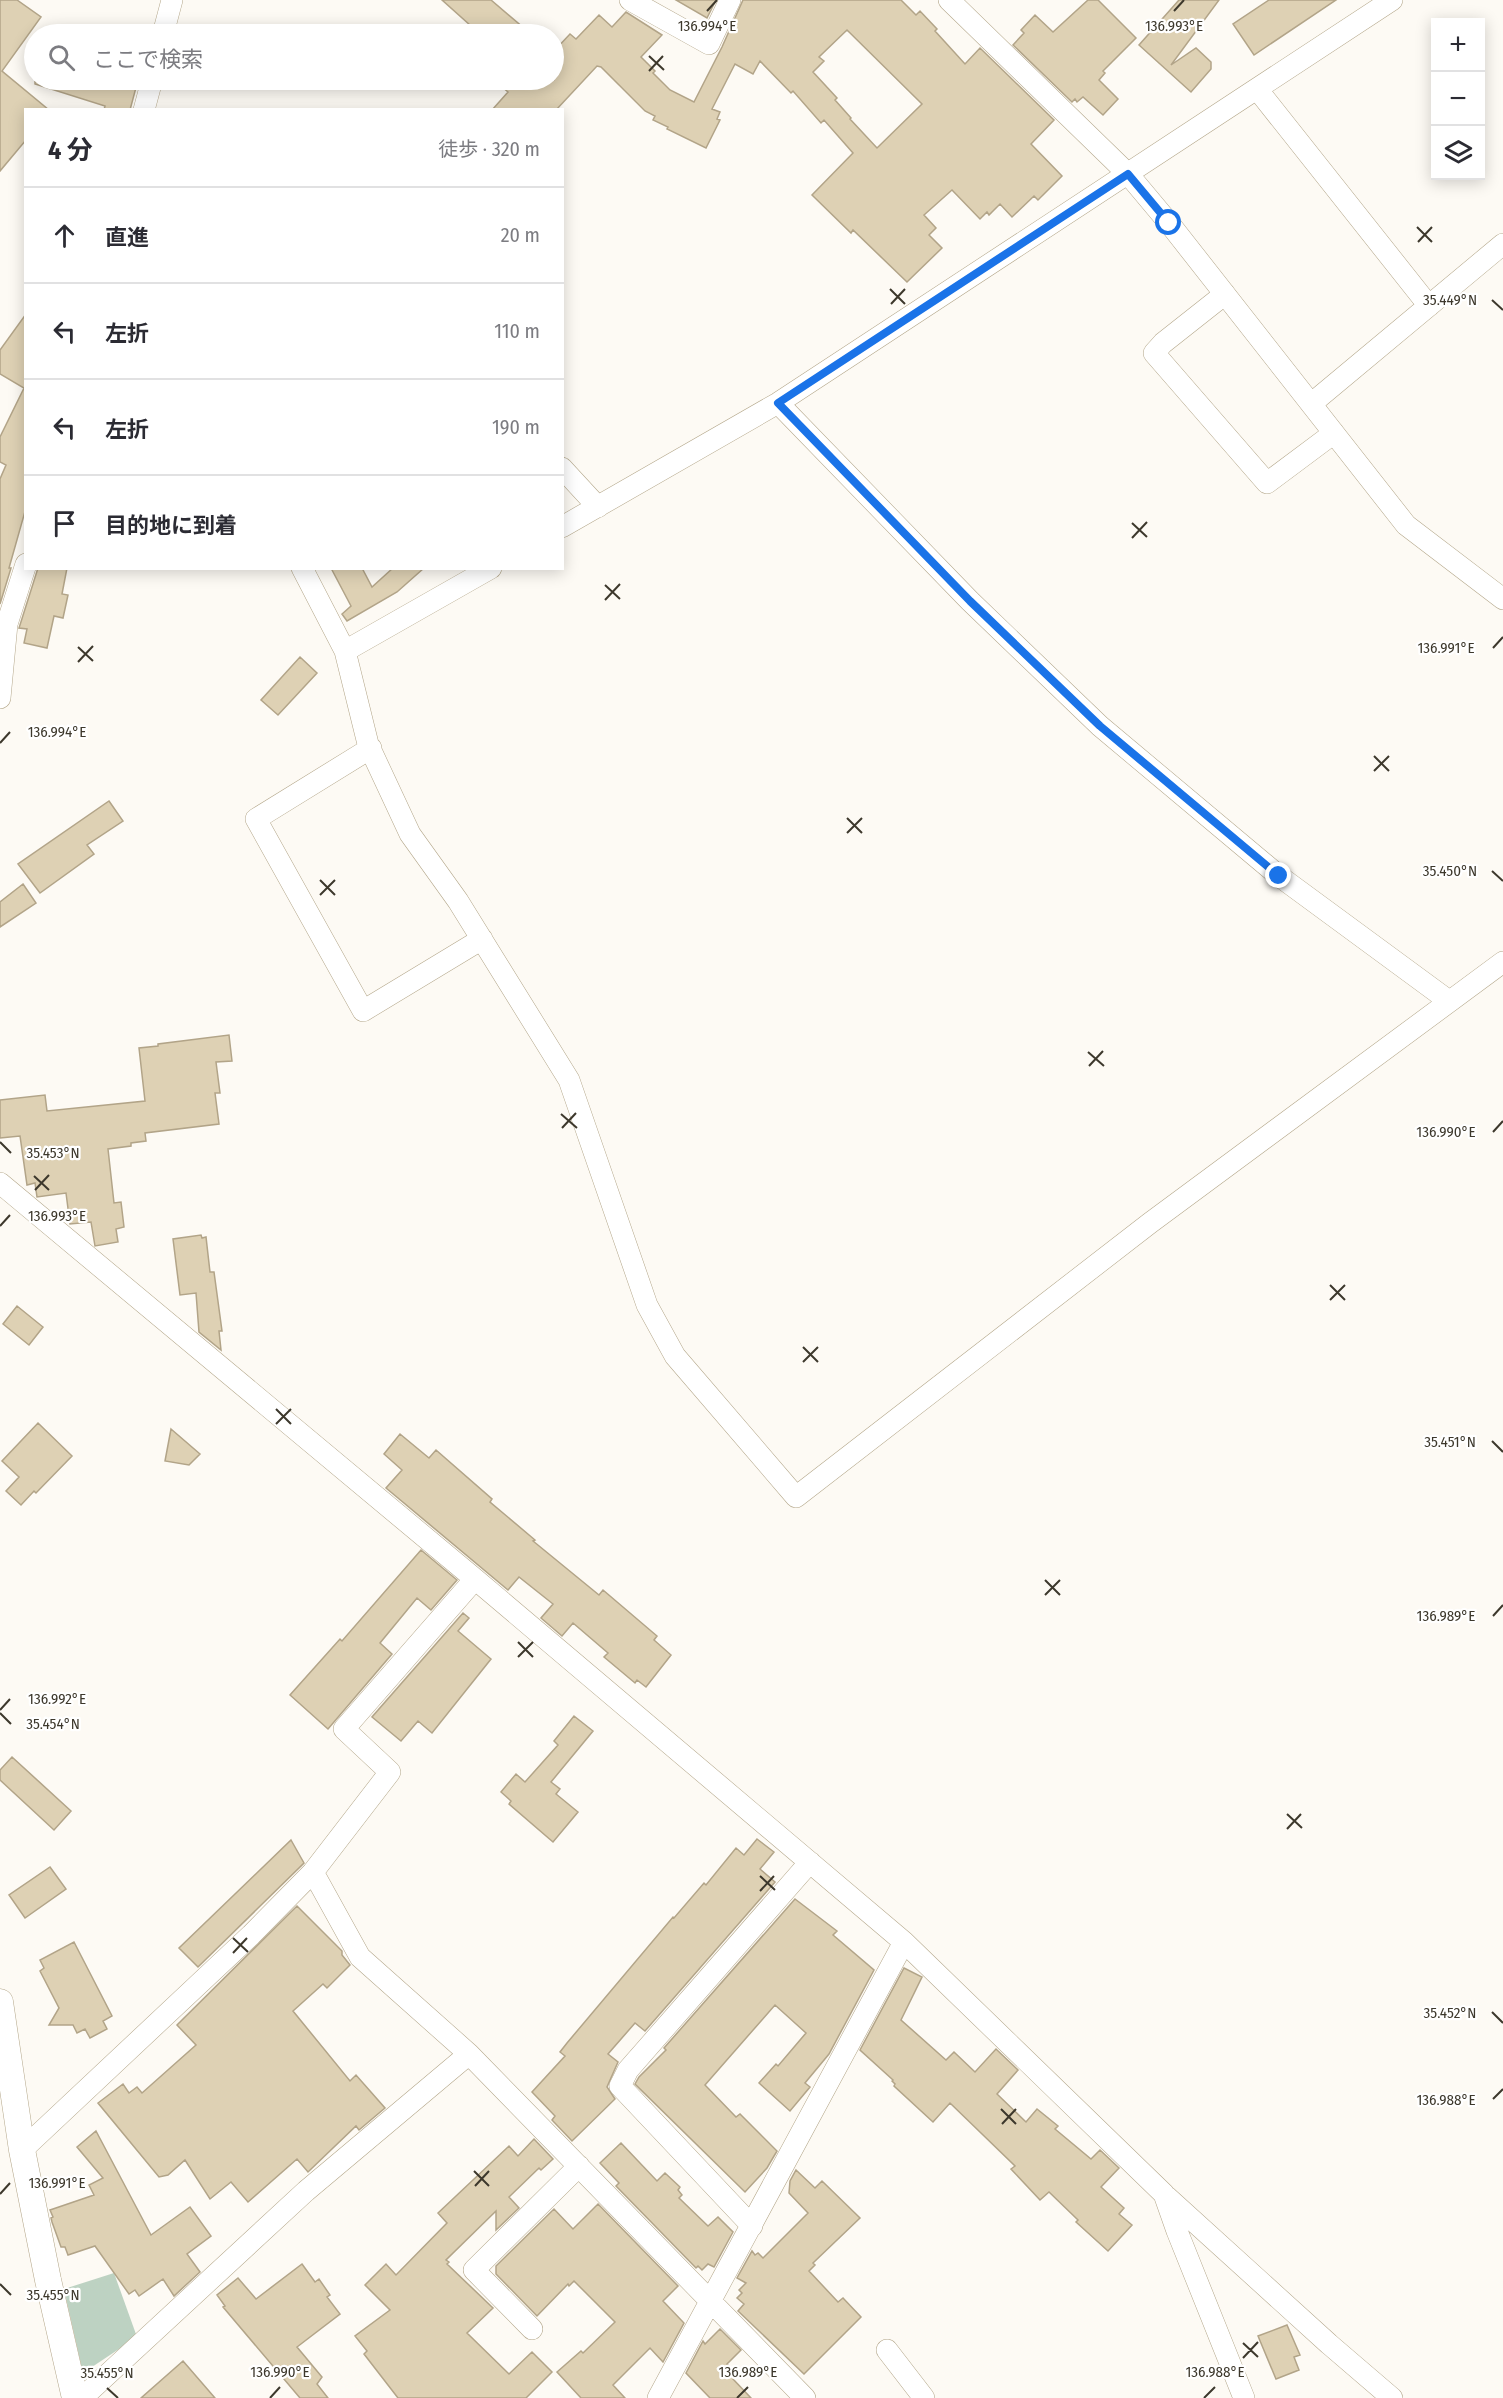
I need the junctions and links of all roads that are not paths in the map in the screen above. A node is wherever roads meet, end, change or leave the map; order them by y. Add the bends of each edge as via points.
1 (172, 0) edge
2 (730, 0) edge
3 (949, 0) edge
4 (1392, 0) edge
5 (642, 3) edge
6 (166, 24) edge
7 (1257, 89) junction
8 (149, 90) edge
9 (145, 108) edge
10 (1128, 174) junction
11 (1503, 244) edge
12 (1225, 294) junction
13 (1429, 306) junction
14 (778, 403) junction
15 (1311, 404) junction
16 (1334, 433) junction
17 (564, 470) edge
18 (598, 507) junction
19 (564, 526) edge
20 (24, 570) edge
21 (303, 570) edge
22 (487, 570) edge
23 (1503, 599) edge
24 (345, 651) junction
25 (0, 698) edge
26 (370, 748) junction
27 (482, 939) junction
28 (1503, 962) edge
29 (1449, 1001) junction
30 (0, 1184) edge
31 (475, 1579) junction
32 (810, 1862) junction
33 (314, 1872) junction
34 (904, 1942) junction
35 (0, 2002) edge
36 (469, 2054) junction
37 (22, 2150) junction
38 (579, 2166) junction
39 (1164, 2194) junction
40 (752, 2226) junction
41 (711, 2301) junction
42 (532, 2330) dead end
43 (887, 2350) dead end
44 (75, 2398) edge
45 (82, 2398) edge
46 (658, 2398) edge
47 (805, 2398) edge
48 (924, 2398) edge
49 (1244, 2398) edge
50 (1392, 2398) edge

1 - 6 street
2 - 5 street via 709,44
3 - 10 street
4 - 7 street
7 - 10 street
7 - 13 street
8 - 9 street
10 - 12 street
10 - 14 street
11 - 13 street
12 - 15 street
12 - 16 street via 1154,352 1267,483
13 - 15 street
14 - 18 street
14 - 29 street via 970,601 1100,726 1279,876
15 - 16 street
16 - 23 street via 1406,525
17 - 18 street
18 - 19 street
20 - 25 street via 7,624
21 - 24 street
22 - 24 street
24 - 26 street
26 - 27 street via 410,834
26 - 27 street via 256,819 363,1011
27 - 29 street via 570,1080 647,1305 675,1356 796,1497 1150,1223
28 - 29 street
30 - 31 street
31 - 32 street
31 - 33 street via 344,1729 390,1772
32 - 34 street
32 - 40 street via 628,2070 620,2086
33 - 36 street via 360,1957
33 - 37 street
34 - 39 street
34 - 40 street
35 - 37 street
36 - 38 street
36 - 45 street via 306,2191
37 - 44 street
38 - 41 street
38 - 42 street via 474,2270
39 - 49 street
39 - 50 street
40 - 41 street
41 - 46 street
41 - 47 street
43 - 48 street

